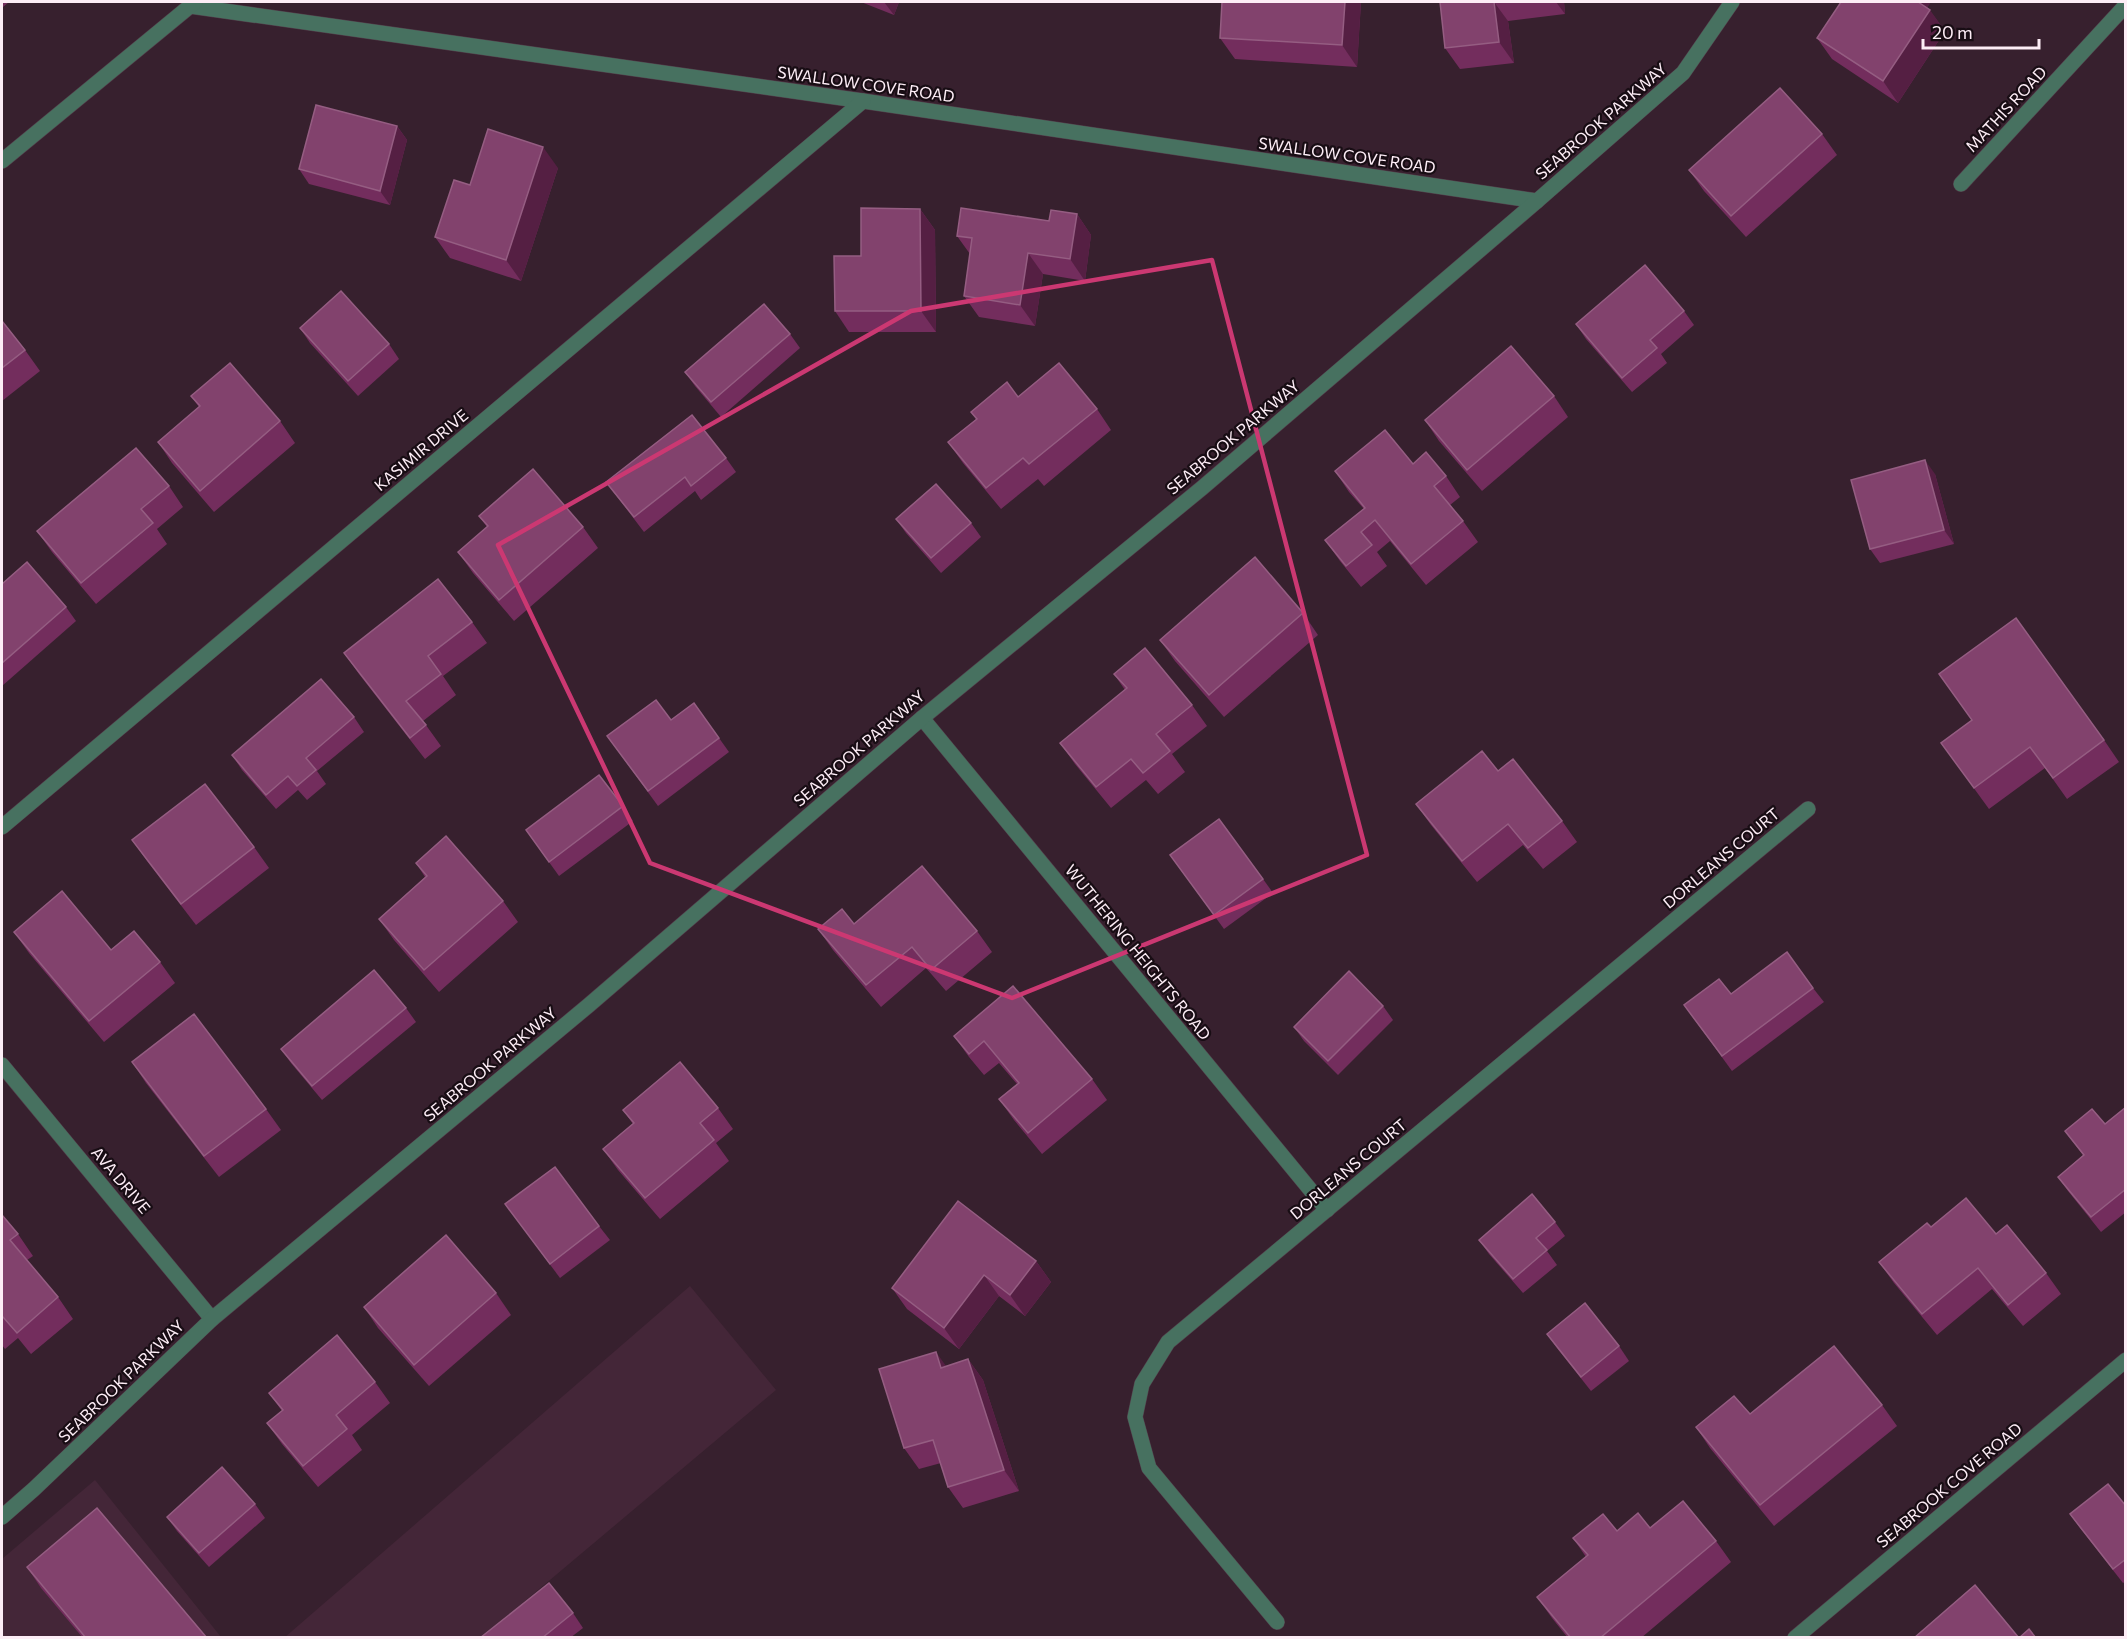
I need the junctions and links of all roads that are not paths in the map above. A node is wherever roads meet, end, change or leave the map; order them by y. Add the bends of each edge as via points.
1 (1732, 2) edge
2 (192, 4) edge
3 (2126, 5) edge
4 (863, 101) junction
5 (2, 161) edge
6 (1960, 184) dead end
7 (1537, 201) junction
8 (922, 718) junction
9 (1808, 809) dead end
10 (2, 827) edge
11 (2, 1065) edge
12 (1327, 1210) junction
13 (212, 1319) junction
14 (2126, 1360) edge
15 (2, 1516) edge
16 (1277, 1622) dead end
17 (1796, 1638) edge

1 - 7 street, SEABROOK PARKWAY via 1683,73
2 - 4 street, SWALLOW COVE ROAD
2 - 5 street
3 - 6 street, MATHIS ROAD
4 - 7 street, SWALLOW COVE ROAD
4 - 10 street, KASIMIR DRIVE
7 - 8 street, SEABROOK PARKWAY via 1211,480
8 - 12 street, WUTHERING HEIGHTS ROAD
8 - 13 street, SEABROOK PARKWAY via 589,1005
9 - 12 street, DORLEANS COURT
11 - 13 street, AVA DRIVE
12 - 16 street, DORLEANS COURT via 1168,1342 1142,1384 1135,1417 1149,1468
13 - 15 street, SEABROOK PARKWAY
14 - 17 street, SEABROOK COVE ROAD

